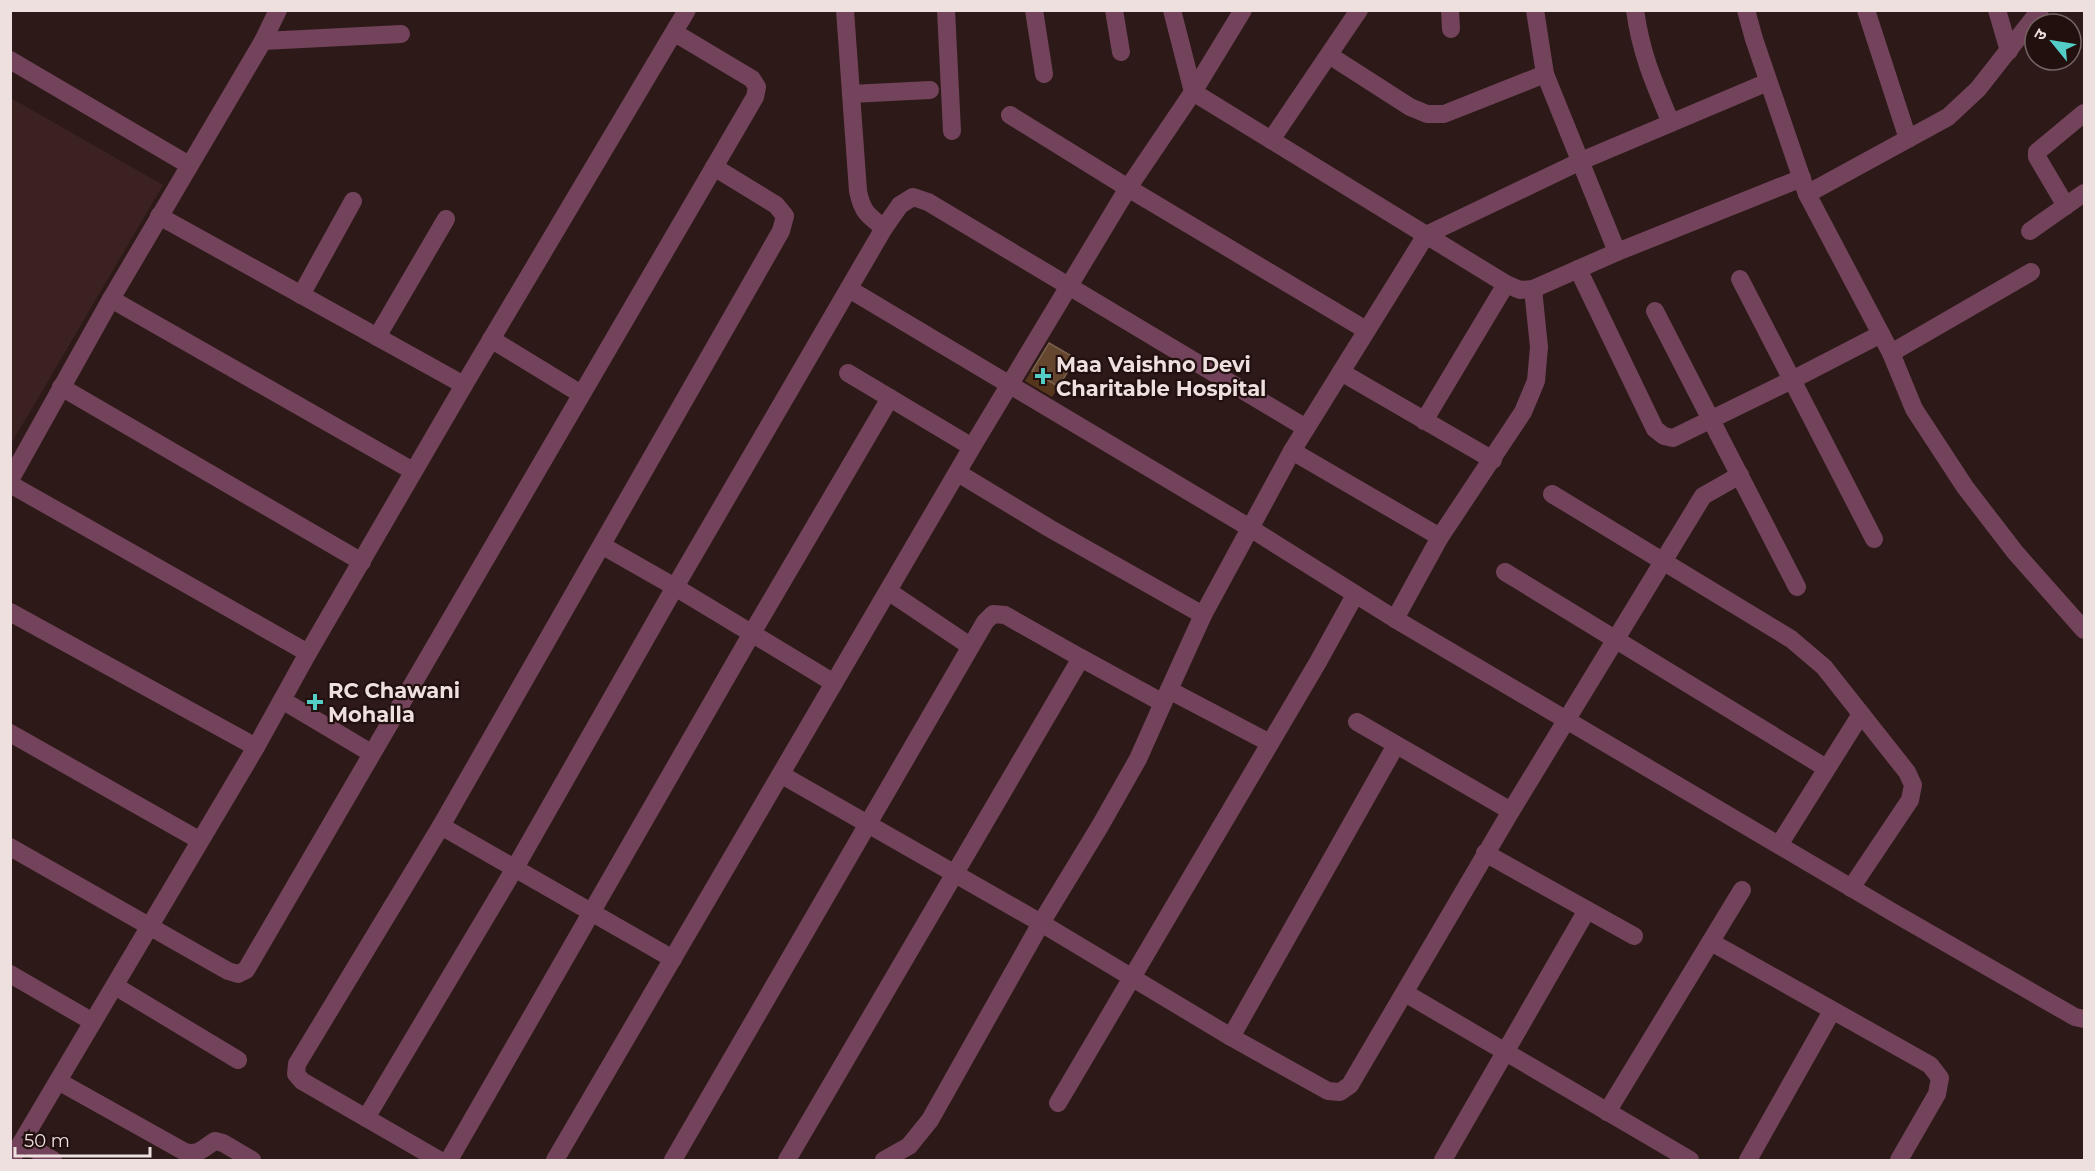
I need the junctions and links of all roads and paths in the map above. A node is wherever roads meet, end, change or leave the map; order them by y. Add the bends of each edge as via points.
1 (278, 10) edge
2 (687, 10) edge
3 (845, 10) edge
4 (946, 10) edge
5 (1034, 10) edge
6 (1114, 10) edge
7 (1172, 10) edge
8 (1244, 10) edge
9 (1359, 10) edge
10 (1450, 10) edge
11 (1535, 10) edge
12 (1635, 10) edge
13 (1746, 10) edge
14 (1866, 10) edge
15 (1997, 10) edge
16 (2040, 10) edge
17 (1451, 30) dead end
18 (675, 33) junction
19 (401, 34) dead end
20 (263, 41) junction
21 (2009, 51) junction
22 (1121, 52) dead end
23 (1329, 55) junction
24 (10, 60) edge
25 (1044, 74) dead end
26 (1545, 74) junction
27 (1768, 82) junction
28 (930, 90) dead end
29 (1193, 92) junction
30 (851, 94) junction
31 (2085, 113) edge
32 (1010, 115) dead end
33 (1671, 123) junction
34 (952, 131) dead end
35 (1908, 139) junction
36 (1271, 140) junction
37 (1581, 161) junction
38 (189, 165) junction
39 (714, 167) junction
40 (1804, 186) junction
41 (1128, 188) junction
42 (2085, 193) edge
43 (353, 201) dead end
44 (2066, 206) junction
45 (159, 216) junction
46 (446, 219) dead end
47 (884, 228) junction
48 (2030, 231) dead end
49 (1426, 235) junction
50 (1617, 252) junction
51 (1578, 269) junction
52 (2031, 272) dead end
53 (1740, 279) dead end
54 (1506, 284) junction
55 (1069, 285) junction
56 (849, 289) junction
57 (1533, 289) junction
58 (301, 294) junction
59 (111, 299) junction
60 (1655, 311) dead end
61 (1366, 330) junction
62 (1881, 334) junction
63 (377, 337) junction
64 (491, 339) junction
65 (1891, 353) junction
66 (1341, 372) junction
67 (848, 373) dead end
68 (1792, 380) junction
69 (464, 385) junction
70 (1011, 385) junction
71 (61, 387) junction
72 (581, 394) junction
73 (890, 398) junction
74 (1710, 419) junction
75 (1424, 421) junction
76 (1306, 428) junction
77 (972, 447) junction
78 (1292, 451) junction
79 (1493, 460) junction
80 (413, 471) junction
81 (958, 473) junction
82 (1740, 475) junction
83 (10, 482) edge
84 (1552, 494) dead end
85 (1250, 528) junction
86 (1440, 537) junction
87 (1874, 539) dead end
88 (603, 546) junction
89 (1664, 561) junction
90 (362, 562) junction
91 (1505, 572) dead end
92 (675, 586) junction
93 (1797, 587) dead end
94 (888, 591) junction
95 (1355, 595) junction
96 (10, 612) edge
97 (1203, 615) junction
98 (1395, 619) junction
99 (2083, 625) edge
100 (752, 633) junction
101 (1615, 639) junction
102 (970, 646) junction
103 (308, 653) junction
104 (1081, 658) junction
105 (834, 683) junction
106 (1166, 697) junction
107 (282, 700) junction
108 (1861, 714) junction
109 (1566, 719) junction
110 (1357, 722) dead end
111 (10, 733) edge
112 (1270, 743) junction
113 (1396, 744) junction
114 (256, 747) junction
115 (371, 753) junction
116 (1826, 768) junction
117 (782, 775) junction
118 (1510, 811) junction
119 (869, 824) junction
120 (441, 826) junction
121 (199, 840) junction
122 (1779, 845) junction
123 (10, 847) edge
124 (1485, 853) junction
125 (515, 868) junction
126 (954, 873) junction
127 (1851, 888) junction
128 (1742, 890) dead end
129 (1587, 910) junction
130 (591, 913) junction
131 (1041, 923) junction
132 (149, 926) junction
133 (1634, 936) dead end
134 (1711, 942) junction
135 (673, 959) junction
136 (10, 974) edge
137 (1132, 978) junction
138 (115, 986) junction
139 (1405, 993) junction
140 (1832, 1011) junction
141 (2085, 1019) edge
142 (93, 1022) junction
143 (1231, 1037) junction
144 (1505, 1050) junction
145 (238, 1060) dead end
146 (58, 1081) junction
147 (1058, 1103) dead end
148 (1607, 1112) junction
149 (366, 1118) junction
150 (22, 1142) junction
151 (11, 1161) edge
152 (53, 1161) edge
153 (252, 1161) edge
154 (439, 1161) edge
155 (449, 1161) edge
156 (555, 1161) edge
157 (673, 1161) edge
158 (787, 1161) edge
159 (884, 1161) edge
160 (1443, 1161) edge
161 (1690, 1161) edge
162 (1748, 1161) edge
163 (1899, 1161) edge

1 - 20 street
2 - 18 street
3 - 30 street
4 - 34 street
5 - 25 street
6 - 22 street
7 - 29 street
8 - 29 street
9 - 23 street
10 - 17 street
11 - 26 street
12 - 33 street via 1646,65
13 - 27 street
14 - 35 street
15 - 21 street
16 - 21 street
18 - 39 street via 742,71 757,87
18 - 64 street
19 - 20 street
20 - 38 street
21 - 35 street via 1978,89 1948,117
23 - 26 street via 1427,114 1444,114
23 - 36 street
24 - 38 street
26 - 37 street
27 - 33 street
27 - 40 street
28 - 30 street
29 - 36 street
29 - 41 street
30 - 47 street via 862,208
31 - 44 street via 2037,152
32 - 41 street
33 - 37 street
35 - 40 street
36 - 49 street
37 - 49 street
37 - 50 street
38 - 45 street
39 - 72 street
39 - 88 street via 776,205 785,216 781,231
40 - 50 street
40 - 62 street
41 - 55 street
41 - 61 street
42 - 44 street
43 - 58 street
44 - 48 street
45 - 58 street
45 - 59 street
46 - 63 street
47 - 55 street via 900,205 913,197 928,202
47 - 56 street
49 - 54 street
49 - 61 street
50 - 51 street
51 - 57 street
51 - 74 street via 1656,429 1673,438
52 - 65 street
53 - 68 street
54 - 57 street via 1520,290
54 - 75 street
55 - 70 street
55 - 76 street
56 - 70 street
56 - 92 street
57 - 79 street via 1539,347 1536,381 1523,412
58 - 63 street
59 - 71 street
59 - 80 street
60 - 74 street
61 - 66 street
62 - 65 street
62 - 68 street
63 - 69 street
64 - 69 street
64 - 72 street
65 - 99 street via 1914,409 1965,487 2015,552
66 - 75 street
66 - 76 street
67 - 73 street
68 - 74 street
68 - 87 street
69 - 80 street
70 - 77 street
70 - 85 street
71 - 83 street
71 - 90 street
72 - 115 street
73 - 77 street
73 - 100 street
74 - 82 street
75 - 79 street
76 - 78 street
77 - 81 street
78 - 85 street
78 - 86 street
79 - 86 street
80 - 90 street
81 - 94 street
81 - 97 street
82 - 89 street via 1703,496
82 - 93 street
83 - 103 street
84 - 89 street
85 - 95 street
85 - 97 street
86 - 98 street
88 - 92 street
88 - 120 street
89 - 101 street
89 - 108 street via 1791,639 1824,667
90 - 103 street
91 - 101 street
92 - 100 street
92 - 125 street
94 - 102 street
94 - 105 street
95 - 98 street
95 - 112 street
96 - 114 street
97 - 106 street
98 - 109 street
100 - 105 street
100 - 130 street
101 - 109 street
101 - 116 street
102 - 104 street via 993,614 1005,615
102 - 119 street
103 - 107 street
104 - 106 street
104 - 126 street
105 - 117 street
106 - 112 street
106 - 131 street via 1138,759
107 - 114 street
107 - 115 street
108 - 116 street
108 - 127 street via 1913,785 1910,800
109 - 118 street
109 - 122 street
110 - 113 street
111 - 121 street
112 - 137 street
113 - 118 street
113 - 143 street
114 - 121 street
115 - 132 street via 246,970 238,974 228,971
116 - 122 street
117 - 119 street
117 - 135 street
118 - 124 street
119 - 126 street
119 - 157 street
120 - 125 street
120 - 149 street via 297,1064 296,1074 302,1081
121 - 132 street
122 - 127 street
123 - 132 street
124 - 129 street
124 - 139 street
125 - 130 street
125 - 149 street
126 - 131 street
126 - 158 street
127 - 141 street via 2075,1017
128 - 134 street
129 - 133 street
129 - 144 street
130 - 135 street
130 - 155 street
131 - 137 street
131 - 159 street via 930,1120 909,1146
132 - 138 street
134 - 140 street
134 - 148 street
135 - 156 street
136 - 142 street
137 - 143 street
137 - 147 street
138 - 142 street
138 - 145 street
139 - 143 street via 1350,1085 1340,1092 1328,1091
139 - 144 street
140 - 162 street
140 - 163 street via 1930,1065 1940,1078 1937,1094
142 - 146 street
144 - 148 street
144 - 160 street
146 - 150 street
146 - 153 street via 192,1155 215,1141
148 - 161 street
149 - 154 street
150 - 151 street
150 - 152 street

